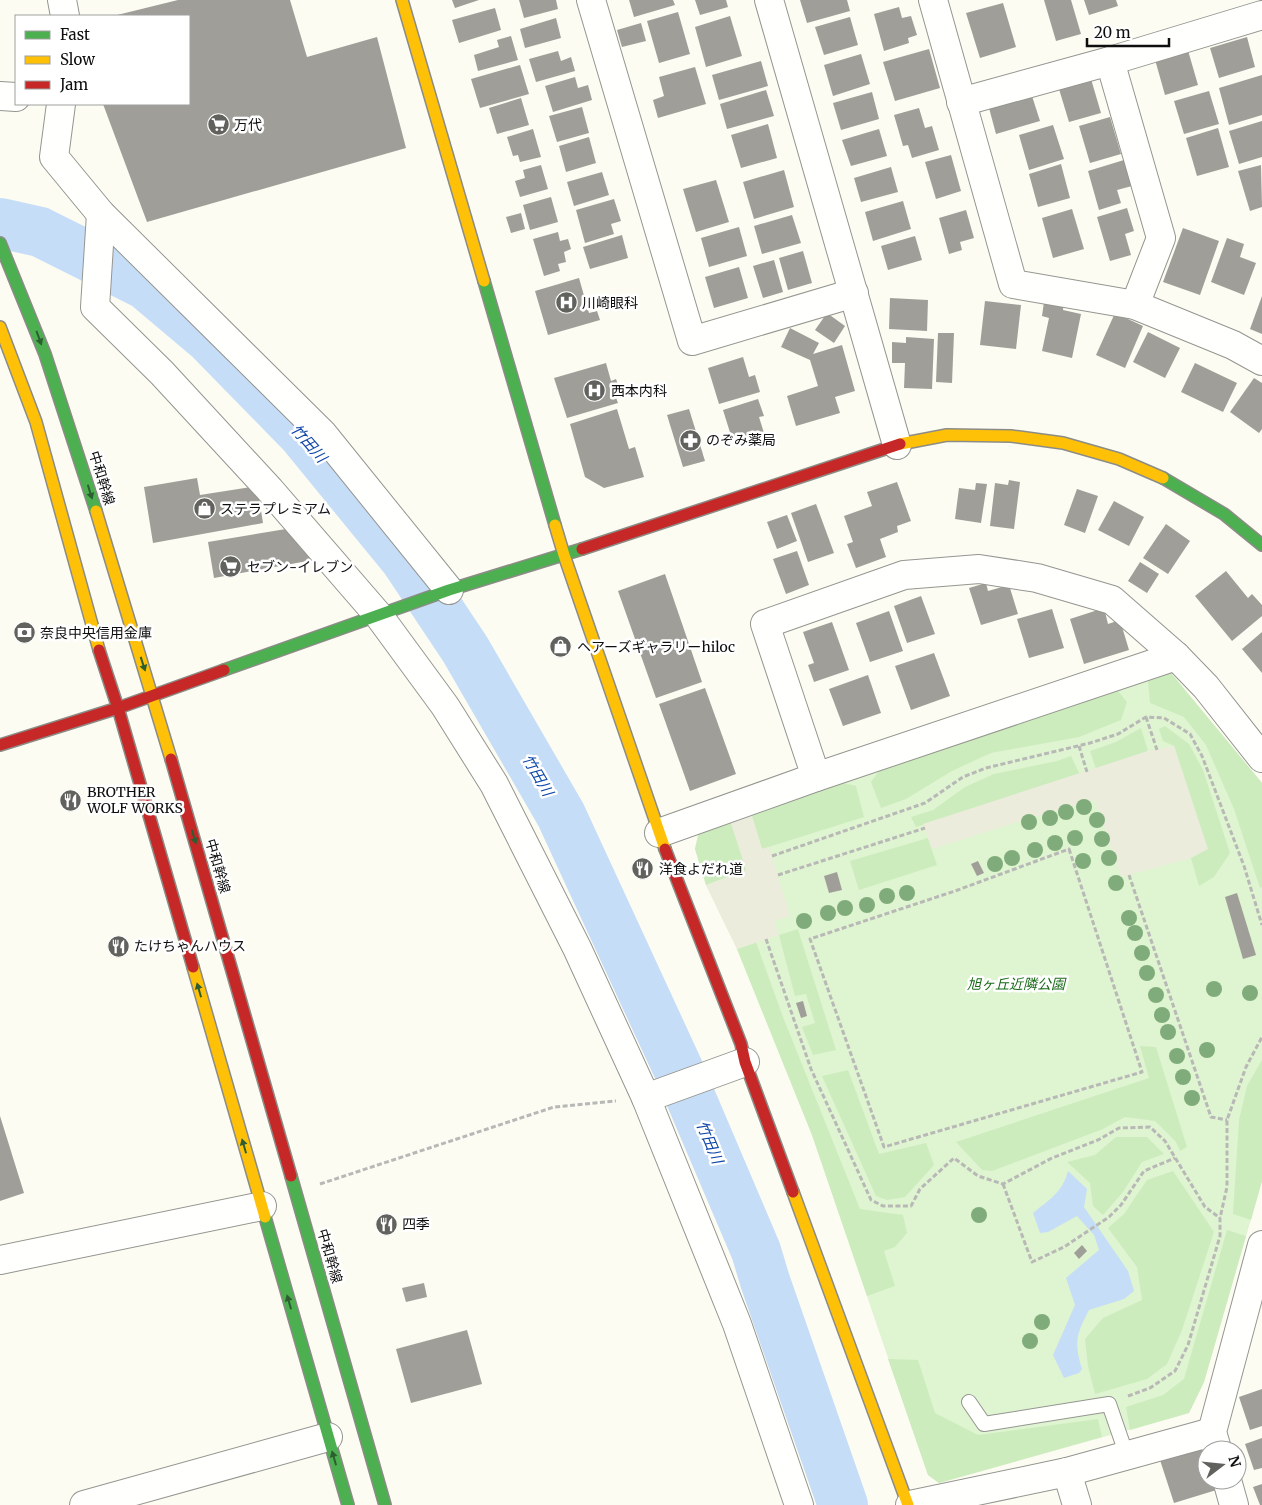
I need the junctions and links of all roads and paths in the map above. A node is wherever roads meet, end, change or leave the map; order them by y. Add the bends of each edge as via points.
1 (62, 0) edge
2 (402, 0) edge
3 (591, 0) edge
4 (769, 0) edge
5 (933, 0) edge
6 (65, 15) edge
7 (1262, 15) edge
8 (1110, 61) junction
9 (0, 96) edge
10 (15, 97) edge
11 (962, 102) junction
12 (61, 105) edge
13 (101, 214) junction
14 (0, 243) edge
15 (854, 293) junction
16 (1135, 305) junction
17 (0, 327) edge
18 (1262, 361) edge
19 (897, 445) junction
20 (1262, 544) edge
21 (564, 555) junction
22 (451, 590) junction
23 (379, 616) junction
24 (1176, 656) junction
25 (153, 695) junction
26 (118, 708) junction
27 (1146, 717) junction
28 (0, 745) edge
29 (1079, 746) junction
30 (1157, 750) dead end
31 (1262, 758) edge
32 (1088, 772) dead end
33 (816, 777) junction
34 (925, 828) dead end
35 (659, 833) junction
36 (1069, 849) joint
37 (772, 856) dead end
38 (778, 875) dead end
39 (1129, 875) dead end
40 (1262, 925) edge
41 (766, 939) dead end
42 (1262, 1036) edge
43 (745, 1062) junction
44 (646, 1098) junction
45 (1227, 1120) junction
46 (1175, 1158) junction
47 (1003, 1184) junction
48 (296, 1192) junction
49 (262, 1206) junction
50 (1220, 1218) junction
51 (1262, 1245) edge
52 (0, 1260) edge
53 (968, 1402) dead end
54 (1109, 1404) junction
55 (328, 1437) junction
56 (1215, 1440) edge
57 (1197, 1444) edge
58 (1127, 1456) junction
59 (1067, 1472) junction
60 (1230, 1490) edge
61 (84, 1505) edge
62 (348, 1505) edge
63 (385, 1505) edge
64 (799, 1505) edge
65 (909, 1505) edge
66 (1077, 1505) edge
67 (1234, 1505) edge

1 - 6 street
2 - 21 street
3 - 15 street via 692,341
4 - 15 street
5 - 11 street
7 - 8 street
8 - 11 street
8 - 16 street via 1161,238
9 - 10 street
11 - 16 street via 1013,284
12 - 13 street via 54,157
13 - 22 street via 323,434
13 - 23 street via 95,307 162,373 270,490
14 -> 25 street, 中和幹線 via 22,292 67,415
15 - 19 street
16 - 18 street via 1233,345
17 - 26 street via 36,422
19 - 20 street via 947,435 1011,436 1072,446 1119,459 1169,480 1224,514
19 - 21 street
21 - 22 street
21 - 35 street
22 - 23 street
23 - 25 street
23 - 44 street via 445,706 494,784 577,948
24 - 31 street via 1206,687
24 - 33 street
24 - 33 street via 1112,600 1038,578 979,569 904,575 764,624
25 - 26 street
25 -> 48 street, 中和幹線
26 - 28 street
49 -> 26 street
27 - 29 path via 1118,734
27 - 30 path
27 - 40 path via 1164,718 1190,734 1202,756 1244,866
29 - 32 path
29 - 37 path via 986,768 963,777 925,803
33 - 35 street
34 - 38 path
35 - 43 street via 741,1044
36 - 36 path via 1142,1072 884,1147 810,939
39 - 45 path via 1211,1117
41 - 47 path via 811,1069 870,1200 883,1206 912,1206 920,1189 954,1158 978,1176
42 - 45 path via 1246,1067
43 - 44 street
43 - 65 street
44 - 48 path via 554,1107
44 - 64 street via 738,1324
45 - 50 path via 1227,1187
46 - 47 path via 1165,1141 1150,1127 1119,1128
46 - 47 path via 1144,1171 1109,1217 1064,1247 1032,1262
46 - 50 path via 1205,1206
48 - 63 street, 中和幹線
49 - 52 street
55 -> 49 street
50 - 54 path via 1220,1236 1188,1345 1175,1372 1150,1388
51 - 56 street
53 - 54 lane via 984,1424
54 - 58 lane
55 - 61 street
62 -> 55 street
57 - 58 street
58 - 59 street
59 - 65 street
59 - 66 street
60 - 67 street

